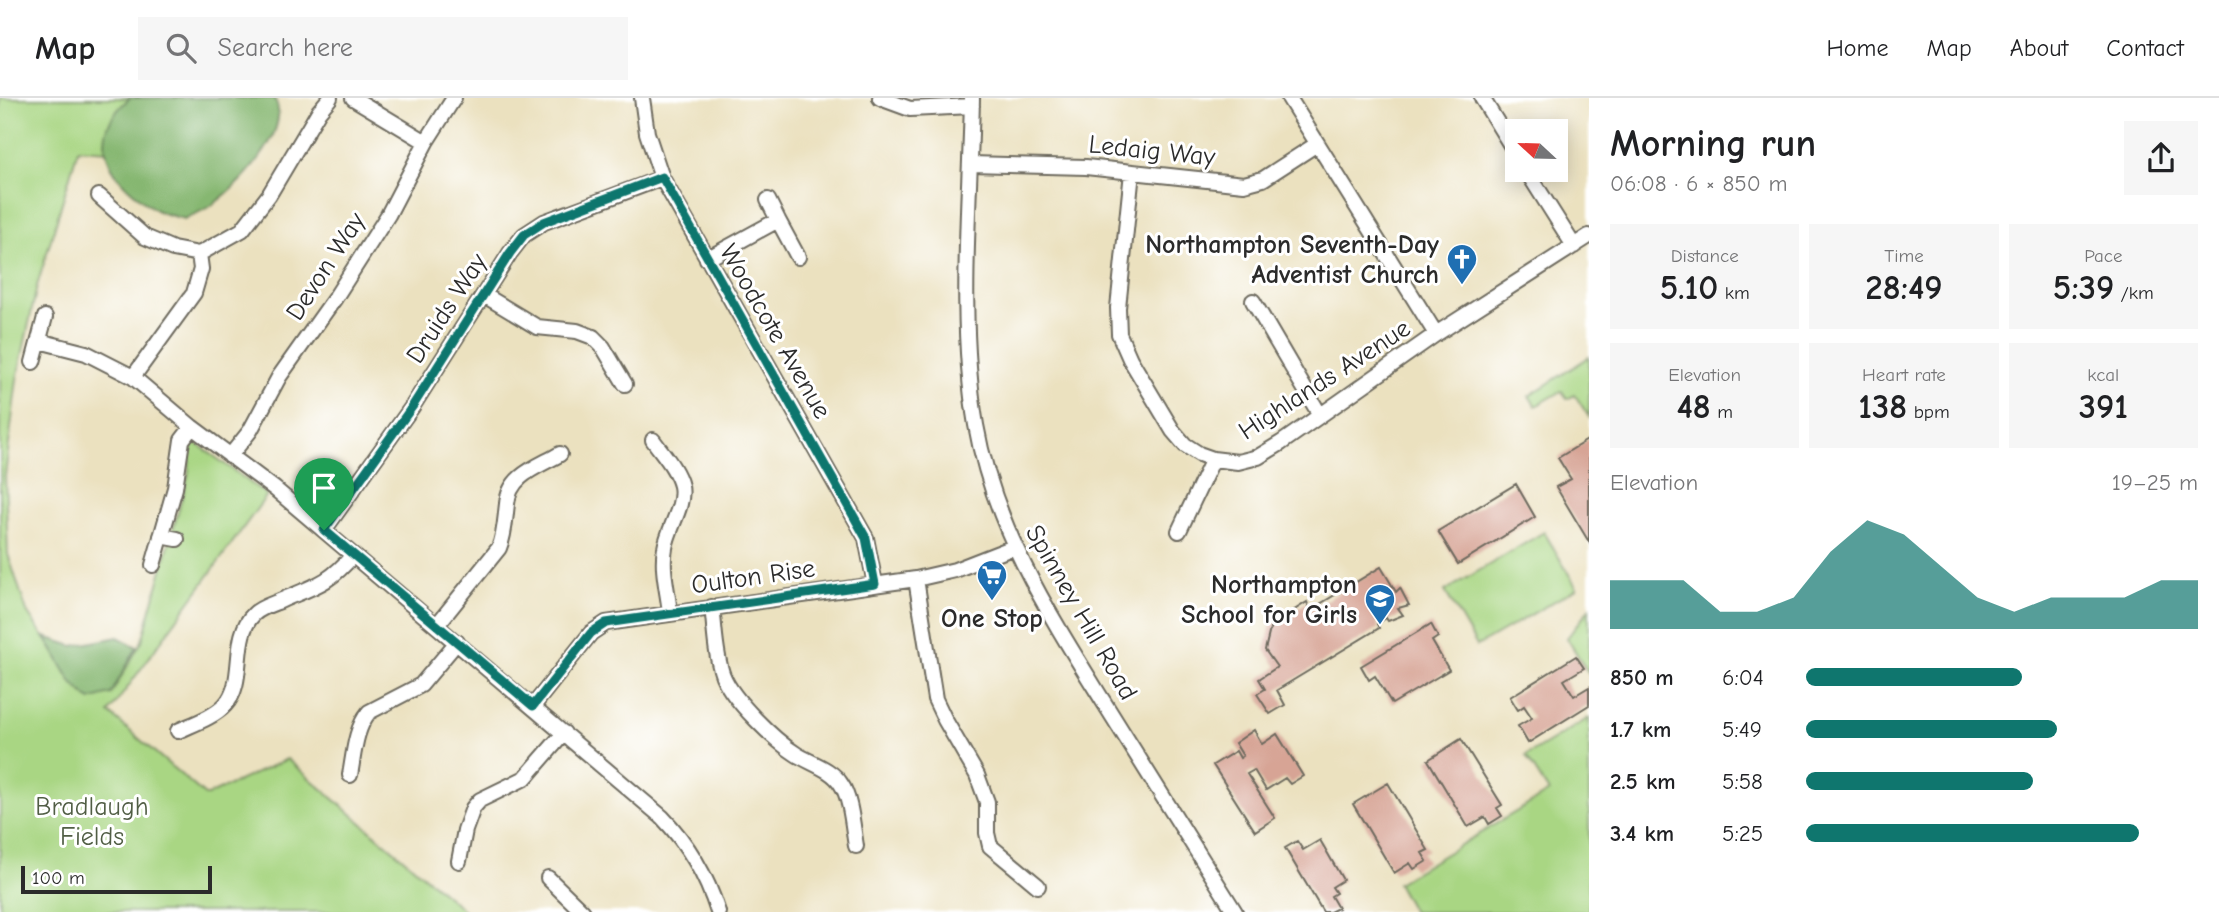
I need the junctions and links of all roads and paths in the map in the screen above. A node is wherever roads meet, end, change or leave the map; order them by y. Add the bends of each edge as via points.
1 (330, 98) edge
2 (353, 98) edge
3 (454, 98) edge
4 (642, 98) edge
5 (880, 98) edge
6 (1289, 98) edge
7 (1482, 98) edge
8 (972, 102) edge
9 (1505, 135) edge
10 (426, 142) junction
11 (1317, 144) junction
12 (971, 164) junction
13 (1132, 172) junction
14 (662, 177) junction
15 (1534, 182) edge
16 (99, 197) dead end
17 (768, 200) dead end
18 (778, 220) junction
19 (1589, 236) edge
20 (1574, 246) junction
21 (199, 254) junction
22 (798, 257) dead end
23 (707, 259) junction
24 (484, 295) junction
25 (1253, 301) dead end
26 (45, 317) dead end
27 (1436, 334) junction
28 (39, 341) junction
29 (33, 362) dead end
30 (133, 377) junction
31 (625, 384) dead end
32 (1320, 415) junction
33 (192, 428) junction
34 (653, 440) dead end
35 (560, 454) dead end
36 (230, 456) junction
37 (1213, 459) junction
38 (324, 530) junction
39 (1179, 531) dead end
40 (161, 536) junction
41 (177, 539) dead end
42 (1014, 547) junction
43 (354, 555) junction
44 (153, 565) dead end
45 (916, 579) junction
46 (875, 584) junction
47 (712, 607) junction
48 (670, 613) junction
49 (437, 625) junction
50 (457, 642) junction
51 (533, 706) junction
52 (178, 731) dead end
53 (564, 733) junction
54 (350, 775) dead end
55 (856, 846) dead end
56 (459, 860) dead end
57 (548, 878) dead end
58 (1038, 886) dead end
59 (583, 912) edge
60 (718, 912) edge
61 (1235, 912) edge

1 - 21 street via 242,230
2 - 10 street
3 - 10 street, Devon Way
4 - 14 street, Woodcote Avenue via 647,133
5 - 8 street via 910,109
6 - 11 street
7 - 9 street
8 - 12 street, Spinney Hill Road
10 - 36 street, Devon Way via 388,215
11 - 13 street, Ledaig Way via 1251,183
11 - 27 street
12 - 13 street, Ledaig Way via 1066,165
12 - 42 street, Spinney Hill Road via 967,317 971,395 982,457
13 - 37 street, Highlands Avenue via 1119,334 1172,431 1185,445
14 - 23 street, Woodcote Avenue
14 - 24 street, Druids Way via 533,228 510,253
15 - 20 street
16 - 21 street via 145,237
17 - 18 street
18 - 22 street
18 - 23 street
19 - 20 street, Highlands Avenue
20 - 27 street, Highlands Avenue
21 - 30 street via 201,269 194,293
23 - 46 street, Woodcote Avenue via 866,538
24 - 31 street via 537,327 593,337
24 - 38 street, Druids Way
25 - 32 street
26 - 28 street
27 - 32 street, Highlands Avenue
28 - 29 street
28 - 30 street via 86,353
30 - 33 street
32 - 37 street, Highlands Avenue via 1258,457 1238,463
33 - 36 street
33 - 40 street via 182,440
34 - 48 street via 681,488 665,547
35 - 49 street via 512,485 499,548
36 - 38 street
37 - 39 street
38 - 43 street
40 - 41 street
40 - 44 street
42 - 45 street, Oulton Rise via 955,570
42 - 61 street, Spinney Hill Road via 1046,609
43 - 49 street
43 - 52 street via 335,576 252,615 229,701
45 - 46 street, Oulton Rise
45 - 58 street via 935,699 977,775 987,802 990,846
46 - 47 street, Oulton Rise
47 - 48 street, Oulton Rise
47 - 55 street via 725,681 777,739 842,785
48 - 51 street, Oulton Rise via 606,623 591,633
49 - 50 street
50 - 51 street
50 - 54 street via 421,685 364,718
51 - 53 street
53 - 56 street via 525,778 473,808
53 - 60 street via 675,831 697,864
57 - 59 street

